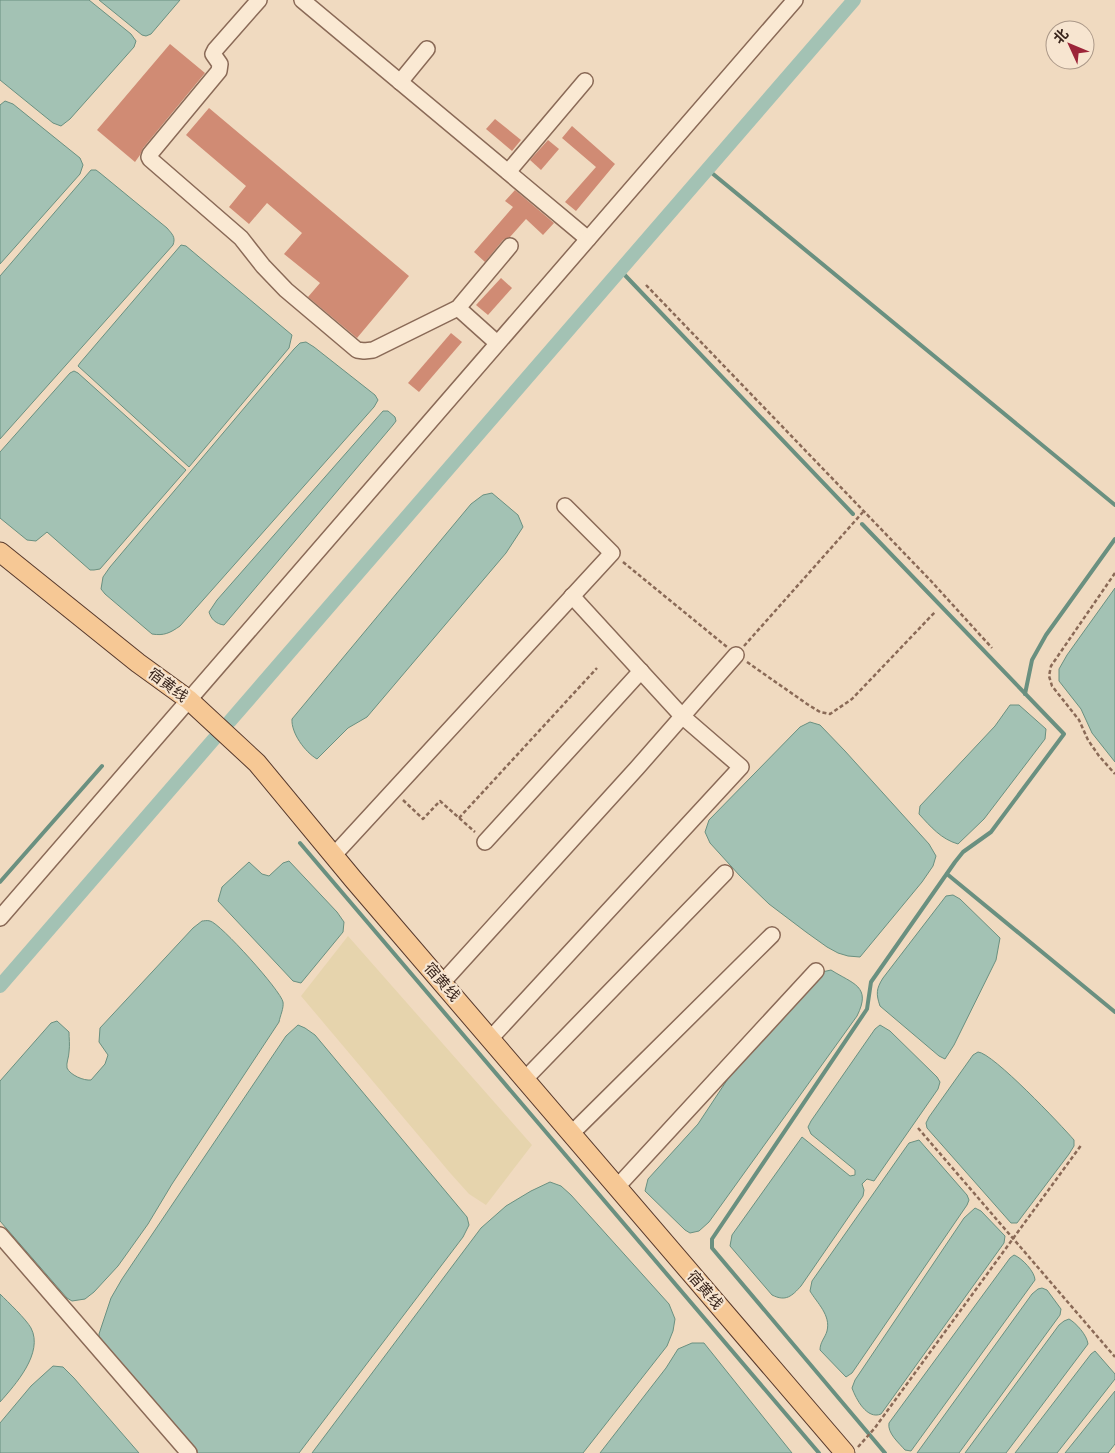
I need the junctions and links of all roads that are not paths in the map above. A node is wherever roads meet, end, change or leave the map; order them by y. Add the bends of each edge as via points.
1 (259, 0) edge
2 (302, 0) edge
3 (795, 0) edge
4 (427, 49) dead end
5 (585, 81) dead end
6 (400, 82) junction
7 (508, 172) junction
8 (588, 239) junction
9 (510, 246) dead end
10 (458, 308) junction
11 (497, 343) junction
12 (565, 506) dead end
13 (0, 552) edge
14 (572, 596) junction
15 (736, 654) road end
16 (641, 671) junction
17 (189, 700) junction
18 (682, 716) junction
19 (486, 842) road end
20 (334, 855) junction
21 (725, 873) dead end
22 (0, 918) edge
23 (772, 935) dead end
24 (816, 971) dead end
25 (442, 983) junction
26 (490, 1039) junction
27 (525, 1079) junction
28 (571, 1134) junction
29 (617, 1186) junction
30 (0, 1235) edge
31 (190, 1453) edge
32 (845, 1453) edge

1 - 10 street via 215,50 219,71 149,157 241,238 286,290 357,350 374,350
2 - 6 street
3 - 8 street
4 - 6 street
5 - 7 street
6 - 7 street
7 - 8 street
8 - 11 street
9 - 10 street
10 - 11 street
11 - 17 street
12 - 14 street via 612,553
13 - 17 main road, 宿黄线
14 - 16 street
14 - 20 street
15 - 18 street
16 - 18 street
16 - 19 street
17 - 20 main road, 宿黄线 via 258,763
17 - 22 street
18 - 25 street
18 - 26 street via 740,767
20 - 25 main road, 宿黄线
21 - 27 street
23 - 28 street
24 - 29 street
25 - 26 main road, 宿黄线
26 - 27 main road, 宿黄线
27 - 28 main road, 宿黄线
28 - 29 main road, 宿黄线
29 - 32 main road, 宿黄线
30 - 31 street

